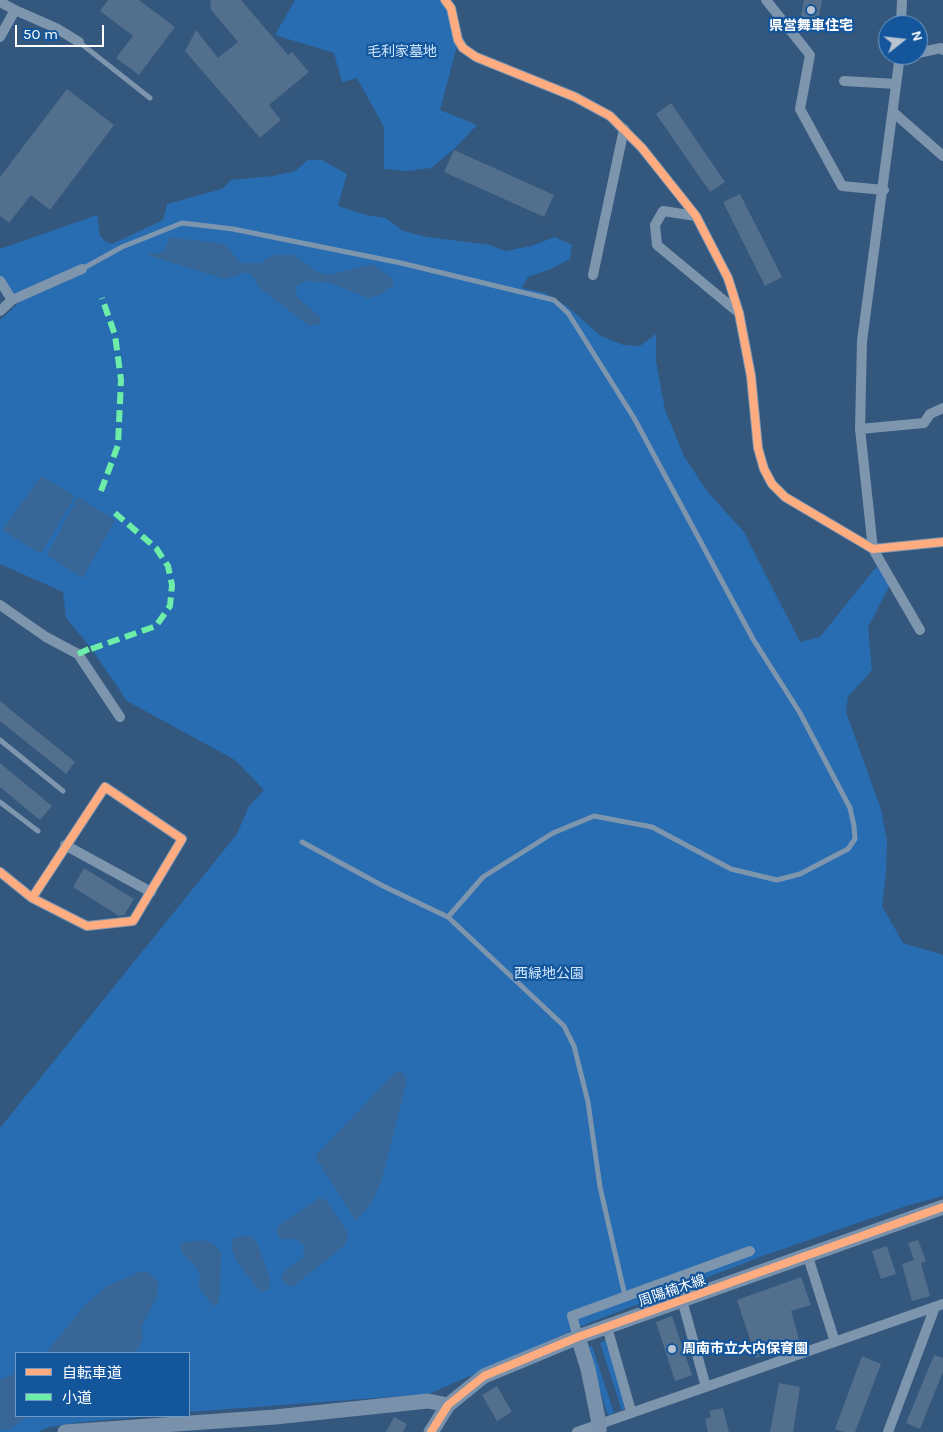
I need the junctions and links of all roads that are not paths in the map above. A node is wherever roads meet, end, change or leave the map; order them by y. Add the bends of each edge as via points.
1 (445, 0) edge
2 (766, 0) edge
3 (902, 0) edge
4 (0, 2) edge
5 (16, 10) junction
6 (901, 15) edge
7 (0, 38) edge
8 (79, 42) joint
9 (943, 50) edge
10 (928, 51) edge
11 (901, 65) edge
12 (844, 81) dead end
13 (896, 84) junction
14 (150, 98) dead end
15 (893, 112) junction
16 (624, 129) junction
17 (943, 156) edge
18 (884, 190) junction
19 (696, 216) junction
20 (82, 269) joint
21 (593, 275) dead end
22 (0, 281) edge
23 (12, 300) junction
24 (0, 311) edge
25 (739, 313) junction
26 (943, 408) edge
27 (860, 429) junction
28 (943, 542) edge
29 (872, 549) junction
30 (0, 605) edge
31 (920, 630) dead end
32 (120, 717) dead end
33 (0, 740) edge
34 (63, 791) dead end
35 (0, 802) edge
36 (38, 831) dead end
37 (302, 842) dead end
38 (65, 846) junction
39 (0, 872) edge
40 (151, 892) junction
41 (32, 898) junction
42 (448, 917) junction
43 (943, 1207) edge
44 (750, 1251) dead end
45 (808, 1257) junction
46 (625, 1296) junction
47 (682, 1300) junction
48 (939, 1306) edge
49 (606, 1327) junction
50 (578, 1337) junction
51 (835, 1342) junction
52 (706, 1387) junction
53 (448, 1405) junction
54 (631, 1411) junction
55 (599, 1428) edge
56 (136, 1429) edge
57 (65, 1432) edge
58 (431, 1432) edge
59 (577, 1432) edge
60 (888, 1432) edge

1 - 16 street via 451,8 463,48 476,57 575,97 610,116
2 - 18 street via 810,55 800,109 842,186
3 - 6 street
4 - 5 street
5 - 7 street
5 - 8 street
8 - 14 lane
9 - 10 street
11 - 13 street
12 - 13 street
13 - 15 street
15 - 17 street
15 - 18 street
16 - 19 street
16 - 21 street
18 - 27 street via 862,341
19 - 25 street via 728,278
19 - 25 street via 663,211 655,225 657,245
20 - 23 street
20 - 42 lane via 122,247 182,223 233,229 392,261 554,300 568,313 634,418 850,808 855,839 848,849 800,874 777,880 731,869 652,826 594,816 553,833 483,876
22 - 23 street
23 - 24 street
25 - 29 street via 751,376 758,448 772,484 785,496
26 - 27 street via 930,414 924,423
27 - 29 street
28 - 29 street
29 - 31 street
30 - 32 street via 46,637 78,654
33 - 34 lane
35 - 36 lane
37 - 42 lane
38 - 40 street
38 - 40 street via 105,787 182,839
38 - 41 street
39 - 41 street
40 - 41 street via 134,921 87,926
42 - 46 lane via 564,1026 574,1046 588,1102 604,1205
43 - 45 street, 周陽楠木線
44 - 46 street
45 - 47 street, 周陽楠木線
45 - 51 street
46 - 50 street via 572,1316
47 - 49 street, 周陽楠木線
47 - 52 street
48 - 51 street
48 - 60 street
49 - 50 street, 周陽楠木線
49 - 54 street
50 - 53 street, 周陽楠木線 via 484,1376
50 - 55 street
51 - 52 street
52 - 54 street
53 - 56 street via 428,1402
53 - 58 street, 周陽楠木線
54 - 55 street
55 - 59 street
56 - 57 street

